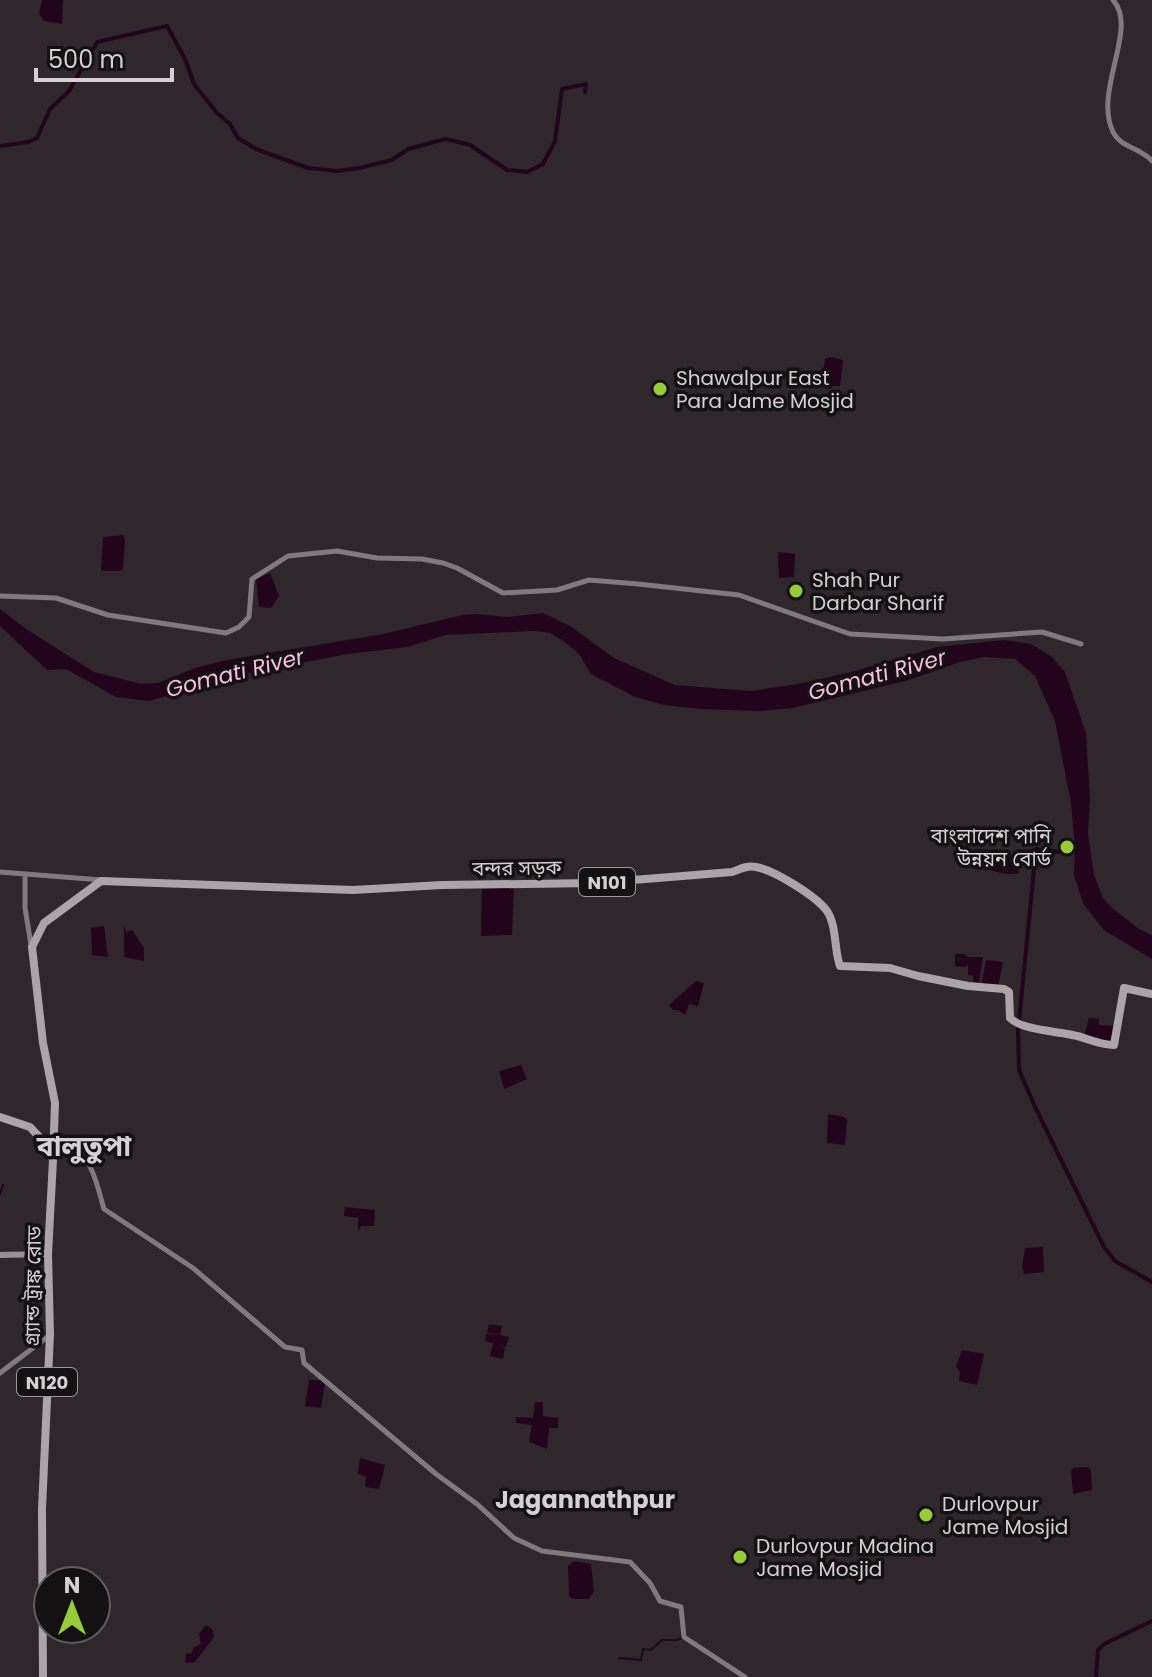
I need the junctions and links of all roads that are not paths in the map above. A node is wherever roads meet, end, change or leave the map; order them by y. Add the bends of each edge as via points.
1 (1113, 0) edge
2 (1152, 161) edge
3 (0, 596) edge
4 (1081, 644) dead end
5 (0, 872) edge
6 (25, 875) junction
7 (103, 880) junction
8 (32, 947) junction
9 (1152, 994) edge
10 (0, 1117) edge
11 (30, 1127) junction
12 (54, 1137) junction
13 (53, 1160) junction
14 (48, 1254) junction
15 (0, 1255) edge
16 (50, 1334) junction
17 (0, 1373) edge
18 (43, 1677) edge
19 (745, 1677) edge

1 - 2 main road via 1120,8 1120,29 1108,85 1113,131
3 - 4 main road via 56,598 108,615 226,633 249,617 252,579 288,556 337,551 443,563 503,593 557,590 589,580 638,584 739,595 850,634 943,639 1042,632
5 - 6 main road
6 - 7 main road
6 - 8 main road
7 - 8 highway via 44,923
7 - 9 highway, বন্দর সড়ক / N101 via 353,890 596,883 752,866 785,880 828,912 840,966 890,968 1004,989 1010,996 1010,1018 1019,1023 1114,1045 1124,988
8 - 12 highway via 55,1103
10 - 11 highway
11 - 12 highway
11 - 13 highway
12 - 13 highway
12 - 19 main road via 82,1152 104,1209 193,1268 285,1347 302,1350 304,1363 514,1538 542,1551 630,1562 660,1601 681,1607 684,1637
13 - 14 highway, গ্র্যান্ড ট্রাঙ্ক রোড / N120
14 - 15 main road
14 - 16 highway, গ্র্যান্ড ট্রাঙ্ক রোড / N120
16 - 17 main road
16 - 18 highway, গ্র্যান্ড ট্রাঙ্ক রোড / N120 via 42,1509

